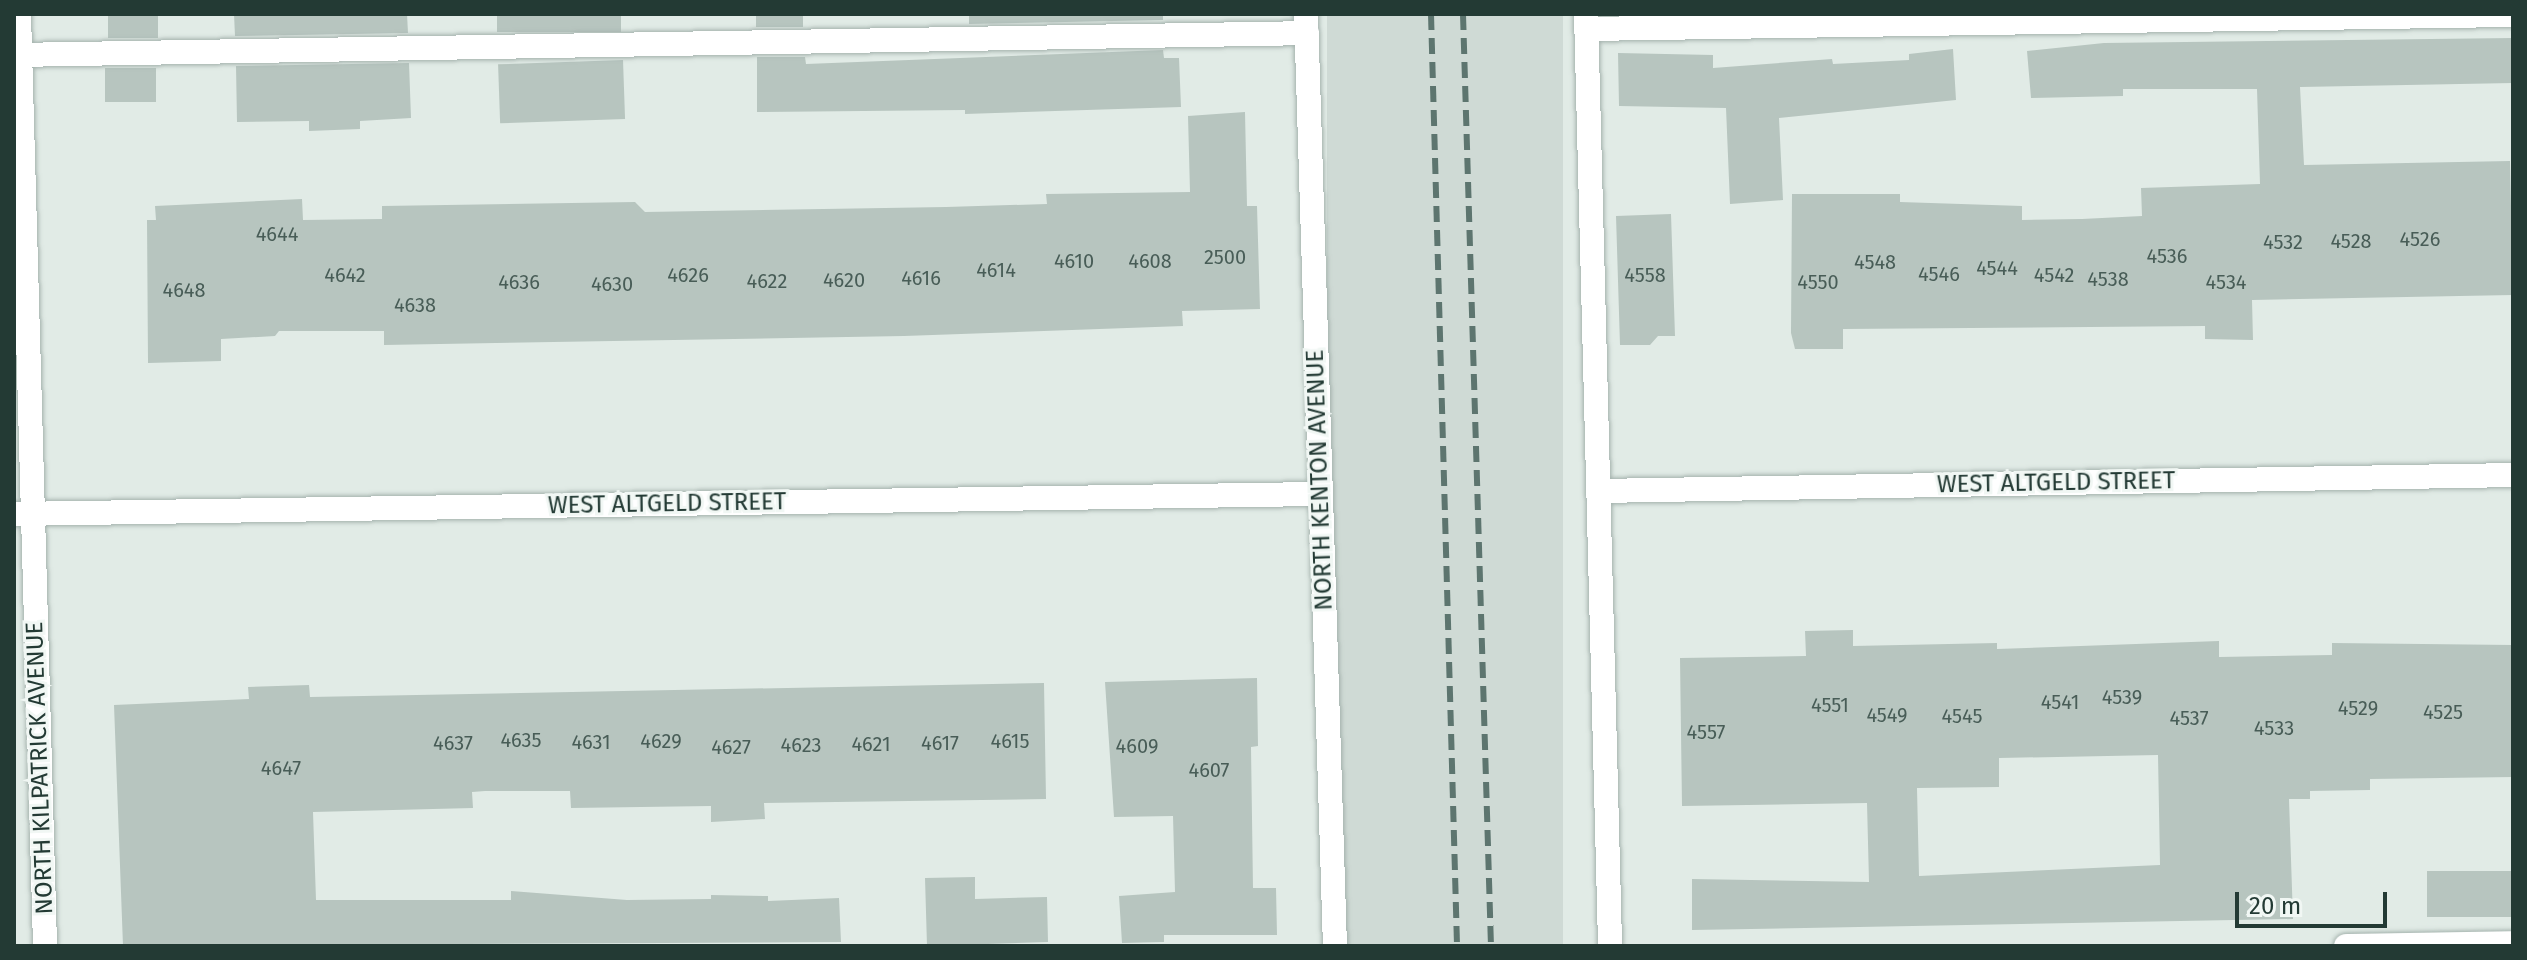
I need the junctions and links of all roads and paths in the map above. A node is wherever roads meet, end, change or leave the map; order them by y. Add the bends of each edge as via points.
1 (19, 14) edge
2 (2513, 15) edge
3 (1586, 22) edge
4 (1306, 23) edge
5 (17, 55) edge
6 (2513, 475) edge
7 (1599, 491) junction
8 (1320, 494) junction
9 (23, 514) edge
10 (2513, 943) edge
11 (45, 946) edge
12 (1335, 946) edge
13 (1610, 946) edge
14 (2346, 946) edge

1 - 5 street, NORTH KILPATRICK AVENUE
2 - 3 street
3 - 7 street
4 - 5 street
4 - 8 street, NORTH KENTON AVENUE
5 - 9 street, NORTH KILPATRICK AVENUE
6 - 7 street, WEST ALTGELD STREET
7 - 13 street
8 - 9 street, WEST ALTGELD STREET
8 - 12 street, NORTH KENTON AVENUE
9 - 11 street, NORTH KILPATRICK AVENUE
10 - 14 street

